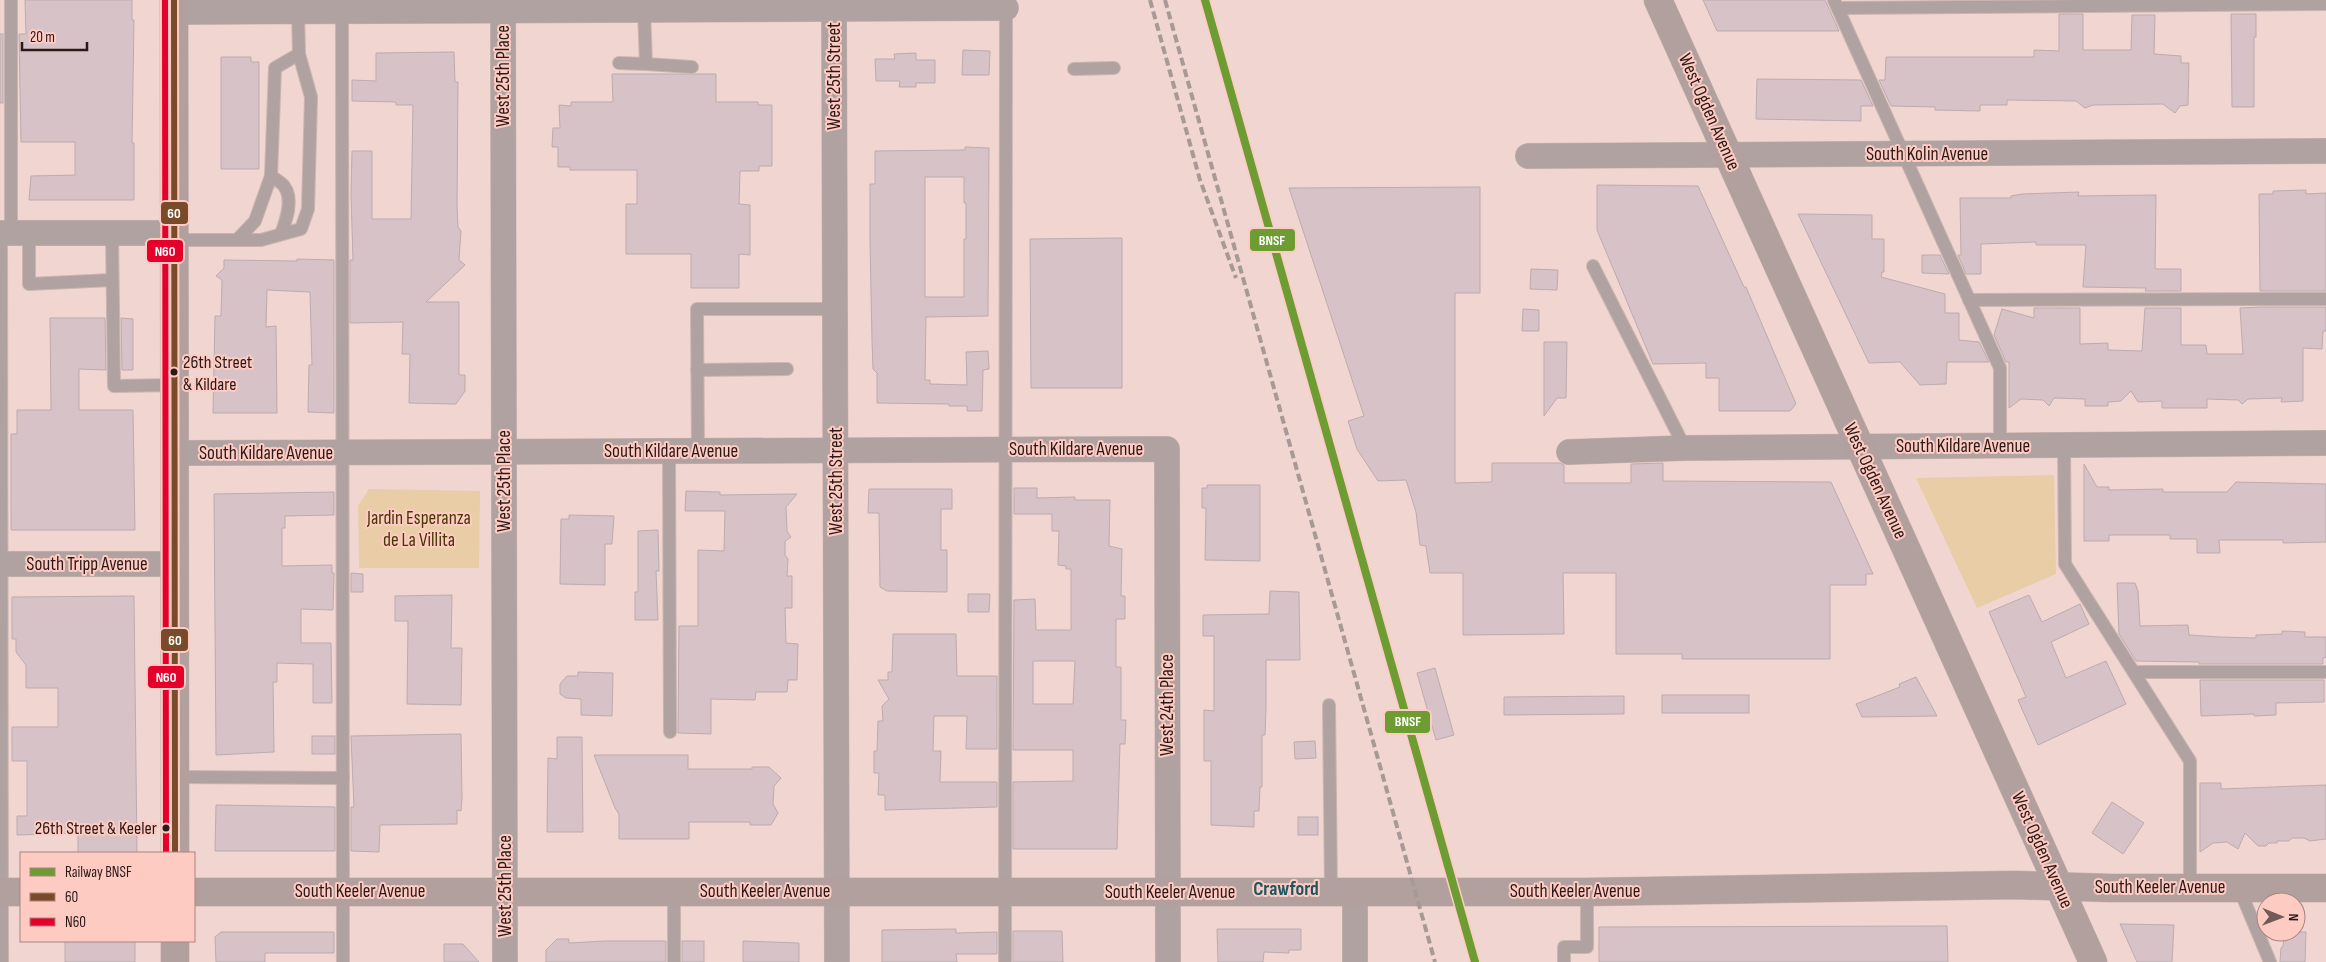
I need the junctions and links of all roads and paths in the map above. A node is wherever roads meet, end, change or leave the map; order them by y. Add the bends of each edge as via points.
1 (11, 0) edge
2 (1658, 0) edge
3 (834, 4) edge
4 (1006, 4) edge
5 (1836, 4) edge
6 (2326, 4) edge
7 (669, 5) edge
8 (174, 6) edge
9 (342, 6) edge
10 (503, 6) edge
11 (644, 10) junction
12 (298, 12) junction
13 (299, 54) junction
14 (619, 63) dead end
15 (646, 64) junction
16 (692, 67) dead end
17 (5, 68) edge
18 (1114, 68) dead end
19 (1074, 69) dead end
20 (2326, 151) edge
21 (1904, 154) junction
22 (1728, 155) junction
23 (1528, 156) dead end
24 (271, 176) junction
25 (10, 233) edge
26 (112, 233) junction
27 (281, 234) junction
28 (174, 236) junction
29 (237, 240) junction
30 (1593, 266) dead end
31 (112, 280) junction
32 (2326, 299) edge
33 (1969, 300) junction
34 (835, 309) junction
35 (787, 369) dead end
36 (698, 370) junction
37 (175, 384) junction
38 (0, 396) edge
39 (2326, 443) edge
40 (2000, 446) junction
41 (2064, 446) junction
42 (1860, 447) junction
43 (1685, 448) junction
44 (1167, 449) joint
45 (836, 450) junction
46 (1005, 450) junction
47 (669, 451) junction
48 (698, 451) junction
49 (504, 452) junction
50 (1569, 452) dead end
51 (175, 453) junction
52 (343, 453) junction
53 (1, 564) edge
54 (175, 564) junction
55 (2134, 672) junction
56 (2326, 672) edge
57 (1329, 706) dead end
58 (1, 723) edge
59 (670, 732) dead end
60 (175, 777) junction
61 (343, 778) junction
62 (175, 852) edge
63 (2059, 886) junction
64 (2190, 888) junction
65 (2239, 888) junction
66 (2326, 888) edge
67 (505, 891) junction
68 (674, 891) junction
69 (1343, 891) junction
70 (8, 892) edge
71 (195, 892) edge
72 (343, 892) junction
73 (837, 892) junction
74 (1005, 892) junction
75 (1168, 892) junction
76 (1587, 892) junction
77 (175, 942) edge
78 (2, 962) edge
79 (175, 962) edge
80 (343, 962) edge
81 (505, 962) edge
82 (674, 962) edge
83 (837, 962) edge
84 (1005, 962) edge
85 (1168, 962) edge
86 (1355, 962) edge
87 (1564, 962) edge
88 (2093, 962) edge
89 (2270, 962) edge

1 - 17 lane
2 - 22 street, West Ogden Avenue
3 - 4 street
3 - 7 street
3 - 34 street, West 25th Street
4 - 46 lane
5 - 6 lane
5 - 21 lane
7 - 11 street
8 - 12 street
8 - 28 street
9 - 10 street
9 - 12 street
9 - 52 lane
10 - 11 street
10 - 49 street, West 25th Place
11 - 15 lane
12 - 13 lane
13 - 24 lane via 275,68
13 - 27 lane via 311,97 308,209 301,229
14 - 15 lane
15 - 16 lane
17 - 25 lane
18 - 19 lane
20 - 21 street, South Kolin Avenue
21 - 22 street, South Kolin Avenue
21 - 33 lane
22 - 23 street, South Kolin Avenue
22 - 42 street, West Ogden Avenue
24 - 27 lane via 285,187 289,199 287,219
24 - 29 lane via 255,221
25 - 26 street
25 - 31 lane via 29,284
25 - 38 lane
26 - 28 street
26 - 31 lane
27 - 29 lane via 261,240
28 - 29 lane
28 - 37 street
30 - 43 lane
31 - 37 lane via 114,386
32 - 33 lane
33 - 40 lane via 2000,368
34 - 36 lane via 698,309
34 - 45 street, West 25th Street
35 - 36 lane
36 - 48 lane
37 - 51 street
38 - 53 lane
39 - 41 street, South Kildare Avenue
40 - 41 street, South Kildare Avenue
40 - 42 street, South Kildare Avenue
41 - 55 lane via 2065,564
42 - 43 street, South Kildare Avenue
42 - 63 street, West Ogden Avenue
43 - 50 street, South Kildare Avenue
44 - 46 street, South Kildare Avenue
44 - 75 street, West 24th Place
45 - 46 street, South Kildare Avenue
45 - 48 street, South Kildare Avenue
45 - 73 street, West 25th Street
46 - 74 lane
47 - 48 street, South Kildare Avenue
47 - 49 street, South Kildare Avenue
47 - 59 lane
49 - 52 street, South Kildare Avenue
49 - 67 street, West 25th Place
51 - 52 street, South Kildare Avenue
51 - 54 street
52 - 61 lane
53 - 54 street, South Tripp Avenue
53 - 58 lane
54 - 60 street
55 - 56 lane
55 - 64 lane via 2190,761
57 - 69 lane
58 - 70 lane
60 - 61 lane
60 - 62 street
61 - 72 lane
63 - 64 street, South Keeler Avenue
63 - 76 street, South Keeler Avenue
63 - 88 street, West Ogden Avenue
64 - 65 street, South Keeler Avenue
65 - 66 street, South Keeler Avenue
65 - 89 lane
67 - 68 street, South Keeler Avenue
67 - 72 street, South Keeler Avenue
67 - 81 street, West 25th Place
68 - 73 street, South Keeler Avenue
68 - 82 lane
69 - 75 street, South Keeler Avenue
69 - 76 street, South Keeler Avenue
69 - 86 street
70 - 78 lane
71 - 72 street, South Keeler Avenue
72 - 80 lane
73 - 74 street, South Keeler Avenue
73 - 83 street, West 25th Street
74 - 75 street, South Keeler Avenue
74 - 84 lane
75 - 85 street, West 24th Place
76 - 87 lane via 1586,948 1564,947
77 - 79 street

